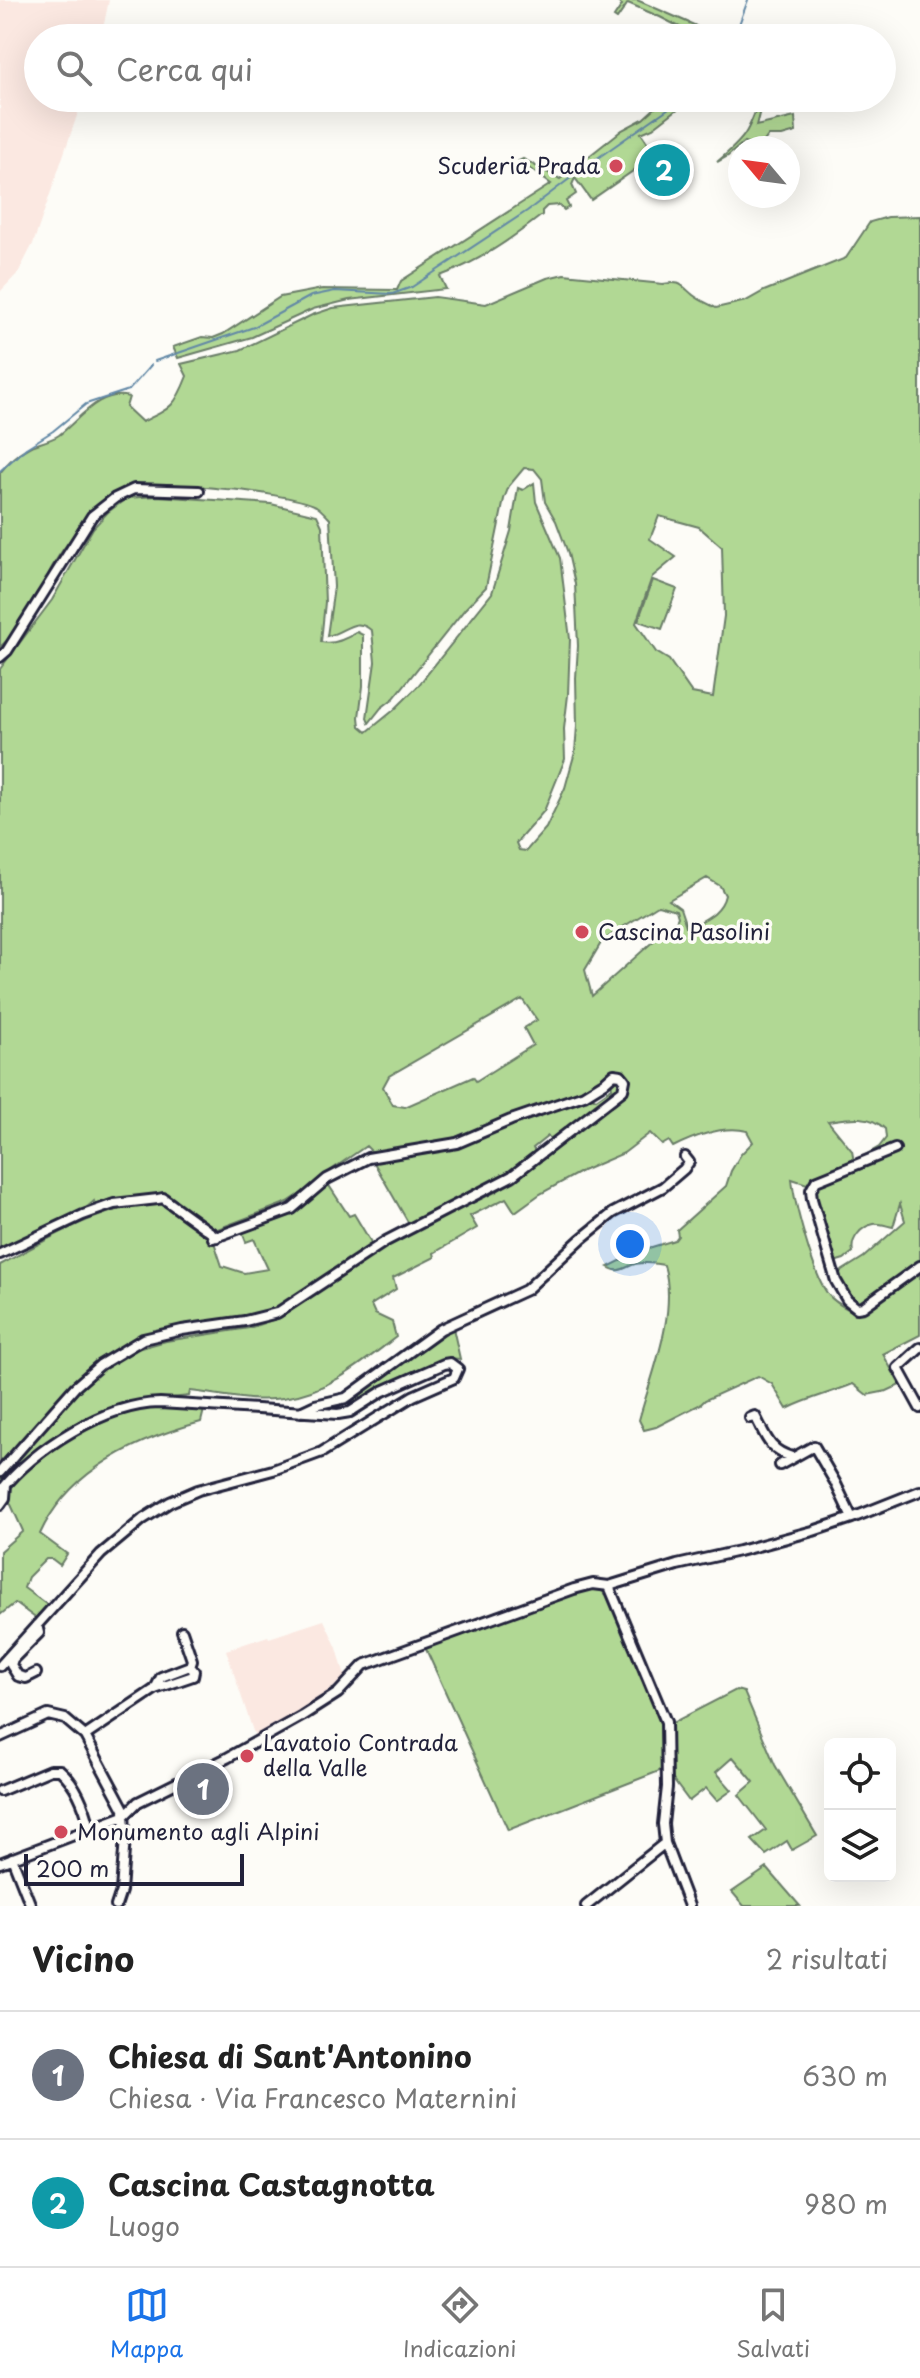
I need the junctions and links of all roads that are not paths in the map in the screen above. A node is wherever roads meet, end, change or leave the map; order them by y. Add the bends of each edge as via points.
1 (199, 491) dead end
2 (0, 657) edge
3 (895, 1149) dead end
4 (685, 1157) dead end
5 (0, 1254) edge
6 (920, 1266) edge
7 (920, 1348) edge
8 (346, 1398) junction
9 (920, 1408) edge
10 (300, 1412) junction
11 (350, 1412) junction
12 (755, 1416) dead end
13 (793, 1457) junction
14 (780, 1465) dead end
15 (0, 1472) edge
16 (3, 1488) edge
17 (920, 1491) edge
18 (0, 1505) edge
19 (852, 1518) junction
20 (609, 1586) junction
21 (37, 1625) junction
22 (182, 1631) dead end
23 (0, 1666) edge
24 (36, 1673) dead end
25 (0, 1735) edge
26 (85, 1736) junction
27 (0, 1791) edge
28 (124, 1816) junction
29 (90, 1828) junction
30 (665, 1843) junction
31 (12, 1858) junction
32 (0, 1863) edge
33 (31, 1906) edge
34 (116, 1906) edge
35 (586, 1906) edge
36 (689, 1906) edge

1 - 2 street via 134,489 92,516
3 - 6 street via 819,1179 813,1184 812,1199 836,1281 857,1308
4 - 8 street via 689,1162 684,1169 663,1187 613,1213 526,1290 441,1329
5 - 15 street via 83,1215 122,1202 163,1198 215,1237 292,1209 327,1179 368,1158 457,1143 584,1095 614,1074 625,1080 623,1090 512,1176 386,1241 277,1313 143,1339 100,1365
7 - 9 street via 898,1368
8 - 10 street
8 - 11 street
10 - 11 street
10 - 16 street via 160,1403 127,1408 81,1427 36,1457
11 - 21 street via 444,1364 458,1369 454,1378 413,1396 322,1452 170,1502 101,1554
12 - 13 street via 773,1447
13 - 14 street
13 - 19 street via 814,1446
16 - 18 street
17 - 19 street
19 - 20 street
20 - 28 street via 574,1589 364,1665 338,1693 302,1716 138,1802
20 - 30 street via 666,1722
21 - 23 street
21 - 24 street via 39,1633 11,1665 18,1676
22 - 26 street via 193,1676 155,1689
25 - 26 street via 48,1715 58,1716
26 - 28 street
27 - 29 street via 60,1770 78,1794
28 - 29 street
28 - 34 street
29 - 31 street
30 - 35 street
30 - 36 street
31 - 32 street
31 - 33 street

